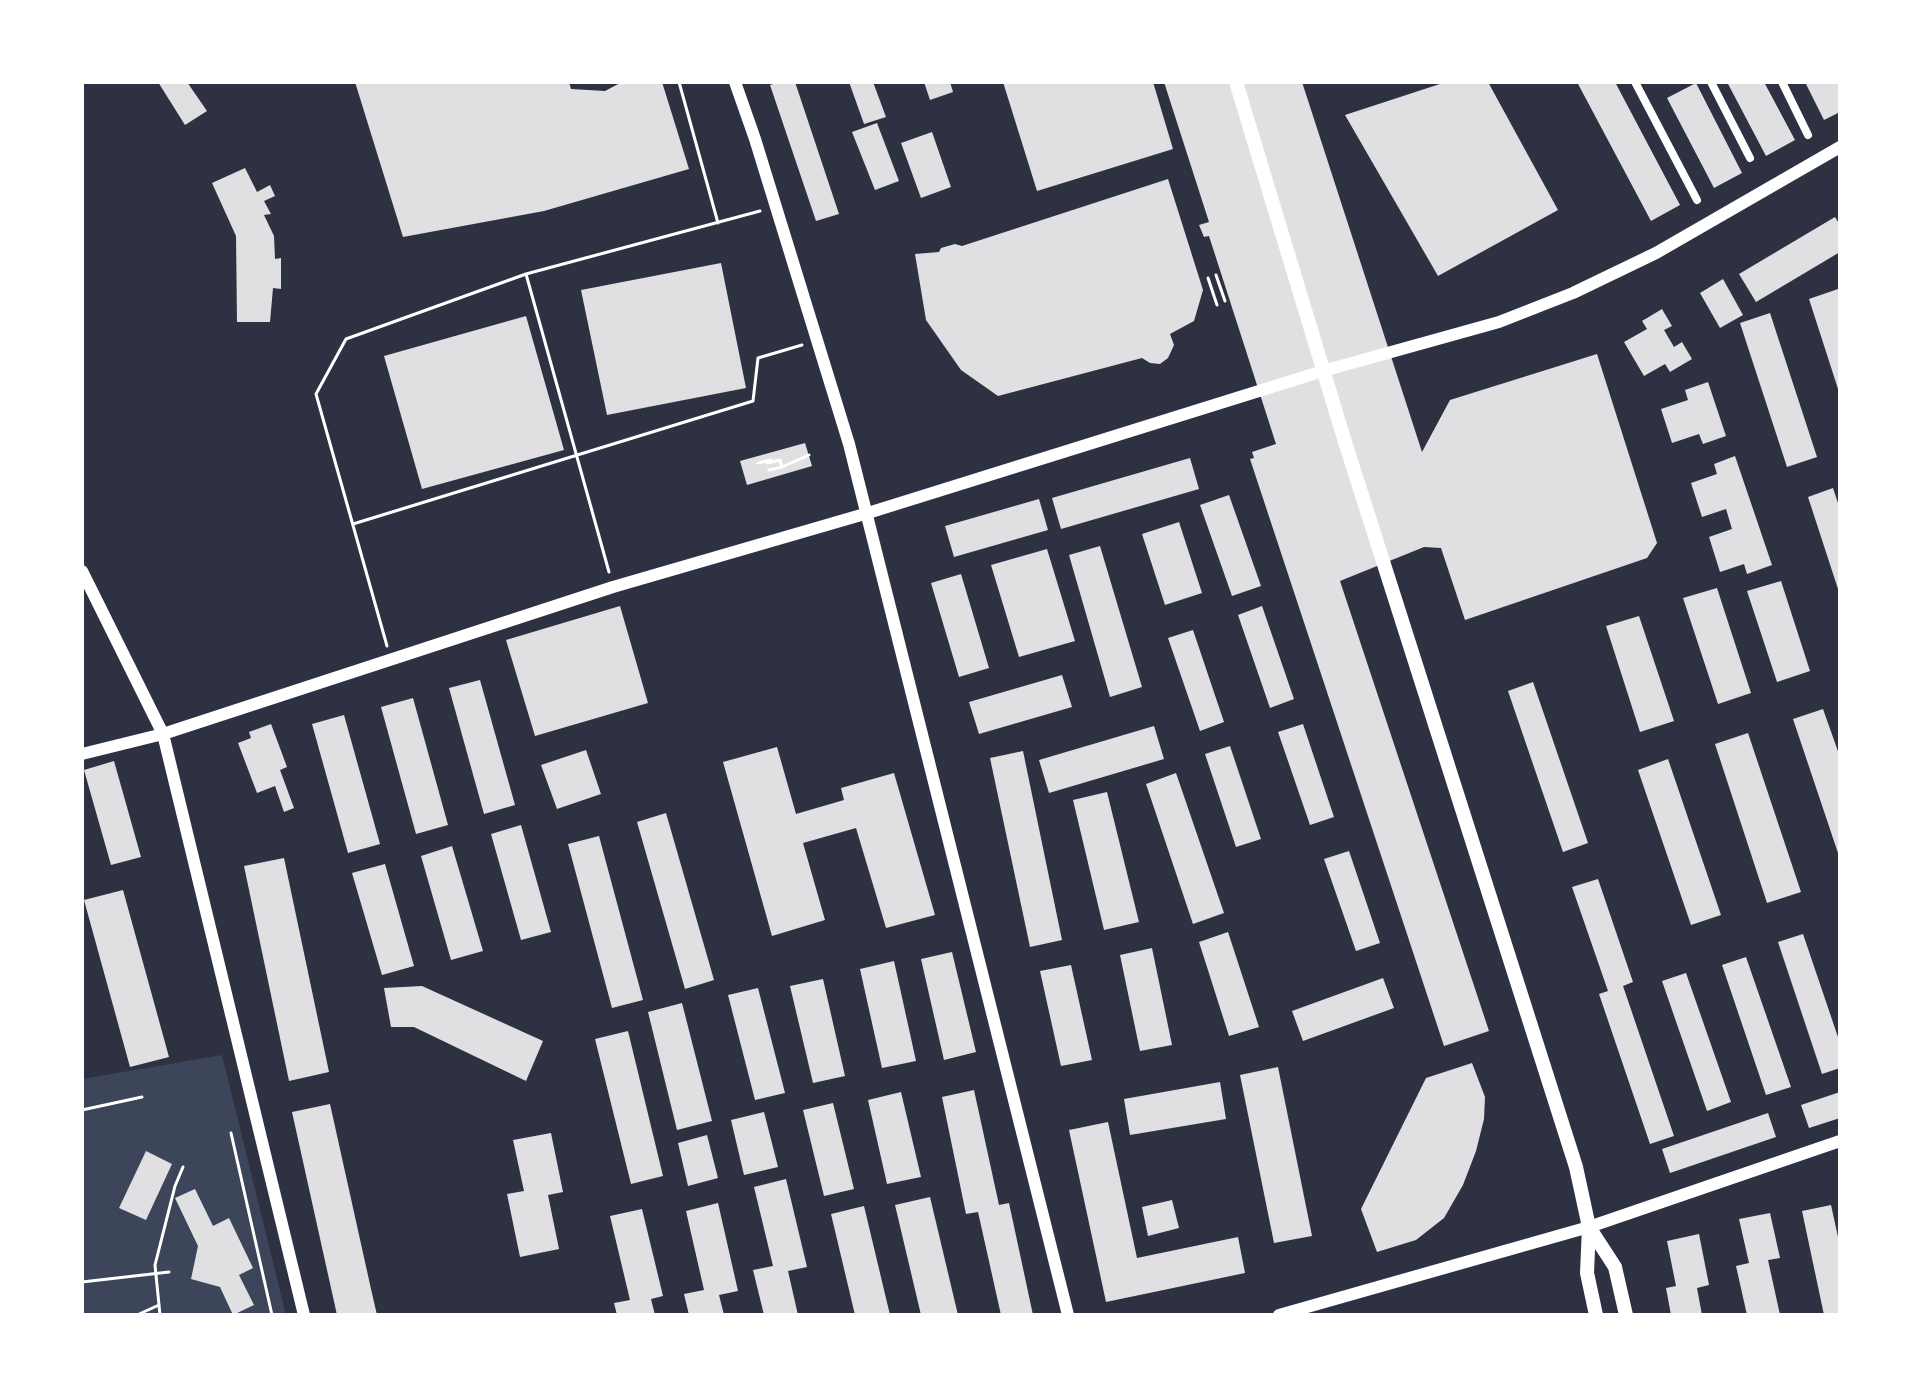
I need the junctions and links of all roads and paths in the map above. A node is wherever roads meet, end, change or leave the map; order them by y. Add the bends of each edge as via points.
1 (679, 82) edge
2 (735, 82) edge
3 (1236, 82) edge
4 (1635, 82) edge
5 (1711, 82) edge
6 (1782, 82) edge
7 (1808, 135) dead end
8 (1840, 147) edge
9 (1750, 158) dead end
10 (1697, 200) dead end
11 (775, 207) junction
12 (718, 223) junction
13 (526, 274) junction
14 (1216, 275) dead end
15 (1208, 278) dead end
16 (1225, 301) dead end
17 (1217, 305) dead end
18 (817, 341) junction
19 (1323, 371) junction
20 (809, 455) dead end
21 (575, 457) junction
22 (758, 463) dead end
23 (775, 467) dead end
24 (782, 467) junction
25 (762, 470) dead end
26 (769, 470) dead end
27 (868, 513) junction
28 (353, 524) junction
29 (82, 571) edge
30 (613, 587) junction
31 (391, 661) junction
32 (163, 734) junction
33 (82, 754) edge
34 (142, 1097) dead end
35 (82, 1110) edge
36 (231, 1133) dead end
37 (1840, 1141) edge
38 (183, 1167) dead end
39 (1589, 1227) junction
40 (169, 1272) dead end
41 (156, 1273) junction
42 (82, 1282) edge
43 (159, 1304) junction
44 (137, 1315) edge
45 (160, 1315) edge
46 (272, 1315) edge
47 (304, 1315) edge
48 (1068, 1315) edge
49 (1279, 1315) edge
50 (1596, 1315) edge
51 (1626, 1315) edge

1 - 12 path
2 - 11 street
3 - 19 main road
4 - 10 street
5 - 9 street
6 - 7 street
8 - 19 street via 1656,253 1573,293 1499,322
11 - 12 path
11 - 18 street
12 - 13 path
13 - 21 path
13 - 28 path via 346,339 316,394
14 - 16 path
15 - 17 path
18 - 21 path via 758,358 753,401
18 - 27 street
19 - 27 street
19 - 39 main road via 1576,1167
20 - 24 path
21 - 28 path
21 - 30 path
22 - 24 path via 780,460
23 - 25 path
24 - 26 path
27 - 30 street
27 - 48 street
28 - 31 path
29 - 32 street
30 - 31 street
31 - 32 street
32 - 33 street
32 - 47 street
34 - 35 path
36 - 46 path
37 - 39 street
38 - 41 path
39 - 49 street
39 - 50 main road via 1587,1273
39 - 51 main road via 1615,1267
40 - 41 path
41 - 42 path
41 - 43 path
43 - 44 path
43 - 45 path

